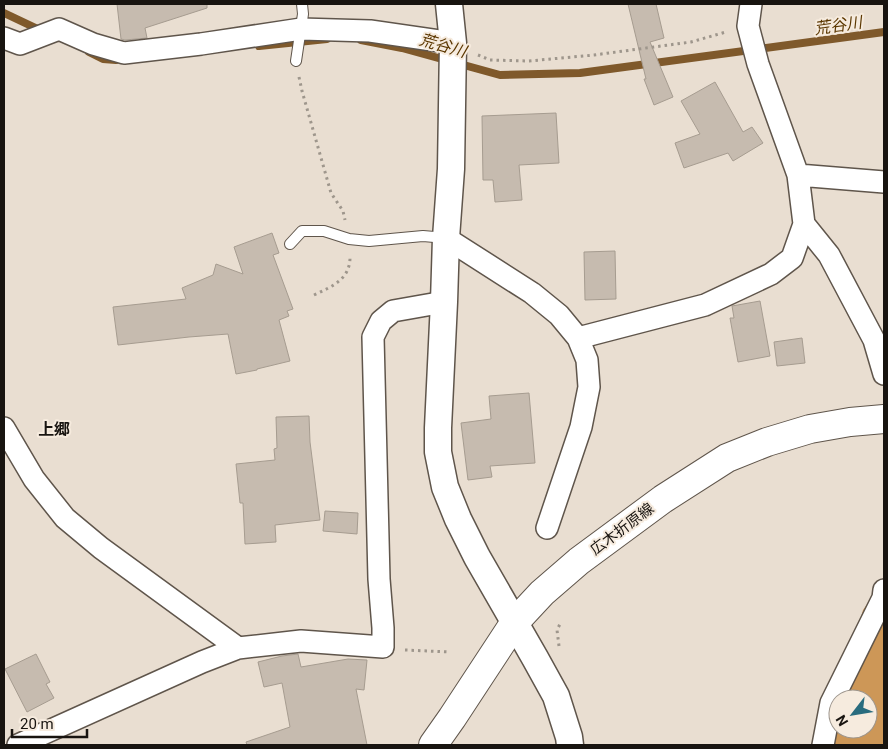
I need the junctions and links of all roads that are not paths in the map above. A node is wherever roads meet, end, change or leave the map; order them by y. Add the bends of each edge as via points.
1 (302, 4) edge
2 (449, 4) edge
3 (751, 4) edge
4 (301, 29) junction
5 (12, 41) edge
6 (453, 43) junction
7 (296, 61) road end
8 (798, 175) junction
9 (884, 182) edge
10 (804, 224) junction
11 (446, 238) junction
12 (290, 244) dead end
13 (444, 302) junction
14 (578, 338) junction
15 (884, 374) edge
16 (884, 419) edge
17 (4, 428) edge
18 (547, 528) dead end
19 (884, 590) edge
20 (514, 622) junction
21 (238, 648) junction
22 (18, 745) edge
23 (433, 745) edge
24 (570, 745) edge
25 (823, 745) edge

1 - 4 lane
2 - 6 street
3 - 8 street via 748,26 758,64
4 - 5 street via 124,52 93,44 59,29
4 - 6 street via 370,31
4 - 7 lane
6 - 11 street via 451,169
8 - 9 street
8 - 10 street
10 - 14 street via 792,258 771,274 704,305
10 - 15 street via 829,255 874,340
11 - 12 lane via 423,236 369,241 324,231 302,231
11 - 13 street
11 - 14 street via 532,293
13 - 20 street via 438,452 458,518
13 - 21 street via 393,310 381,321 373,337 383,647 301,641
14 - 18 street via 587,360 589,388 581,427
16 - 20 main road, 広木折原線 via 810,429 727,458 663,499 579,561
17 - 21 street via 34,479 65,518
19 - 25 street via 883,598 830,703
20 - 23 main road, 広木折原線
20 - 24 street via 556,696
21 - 22 street

